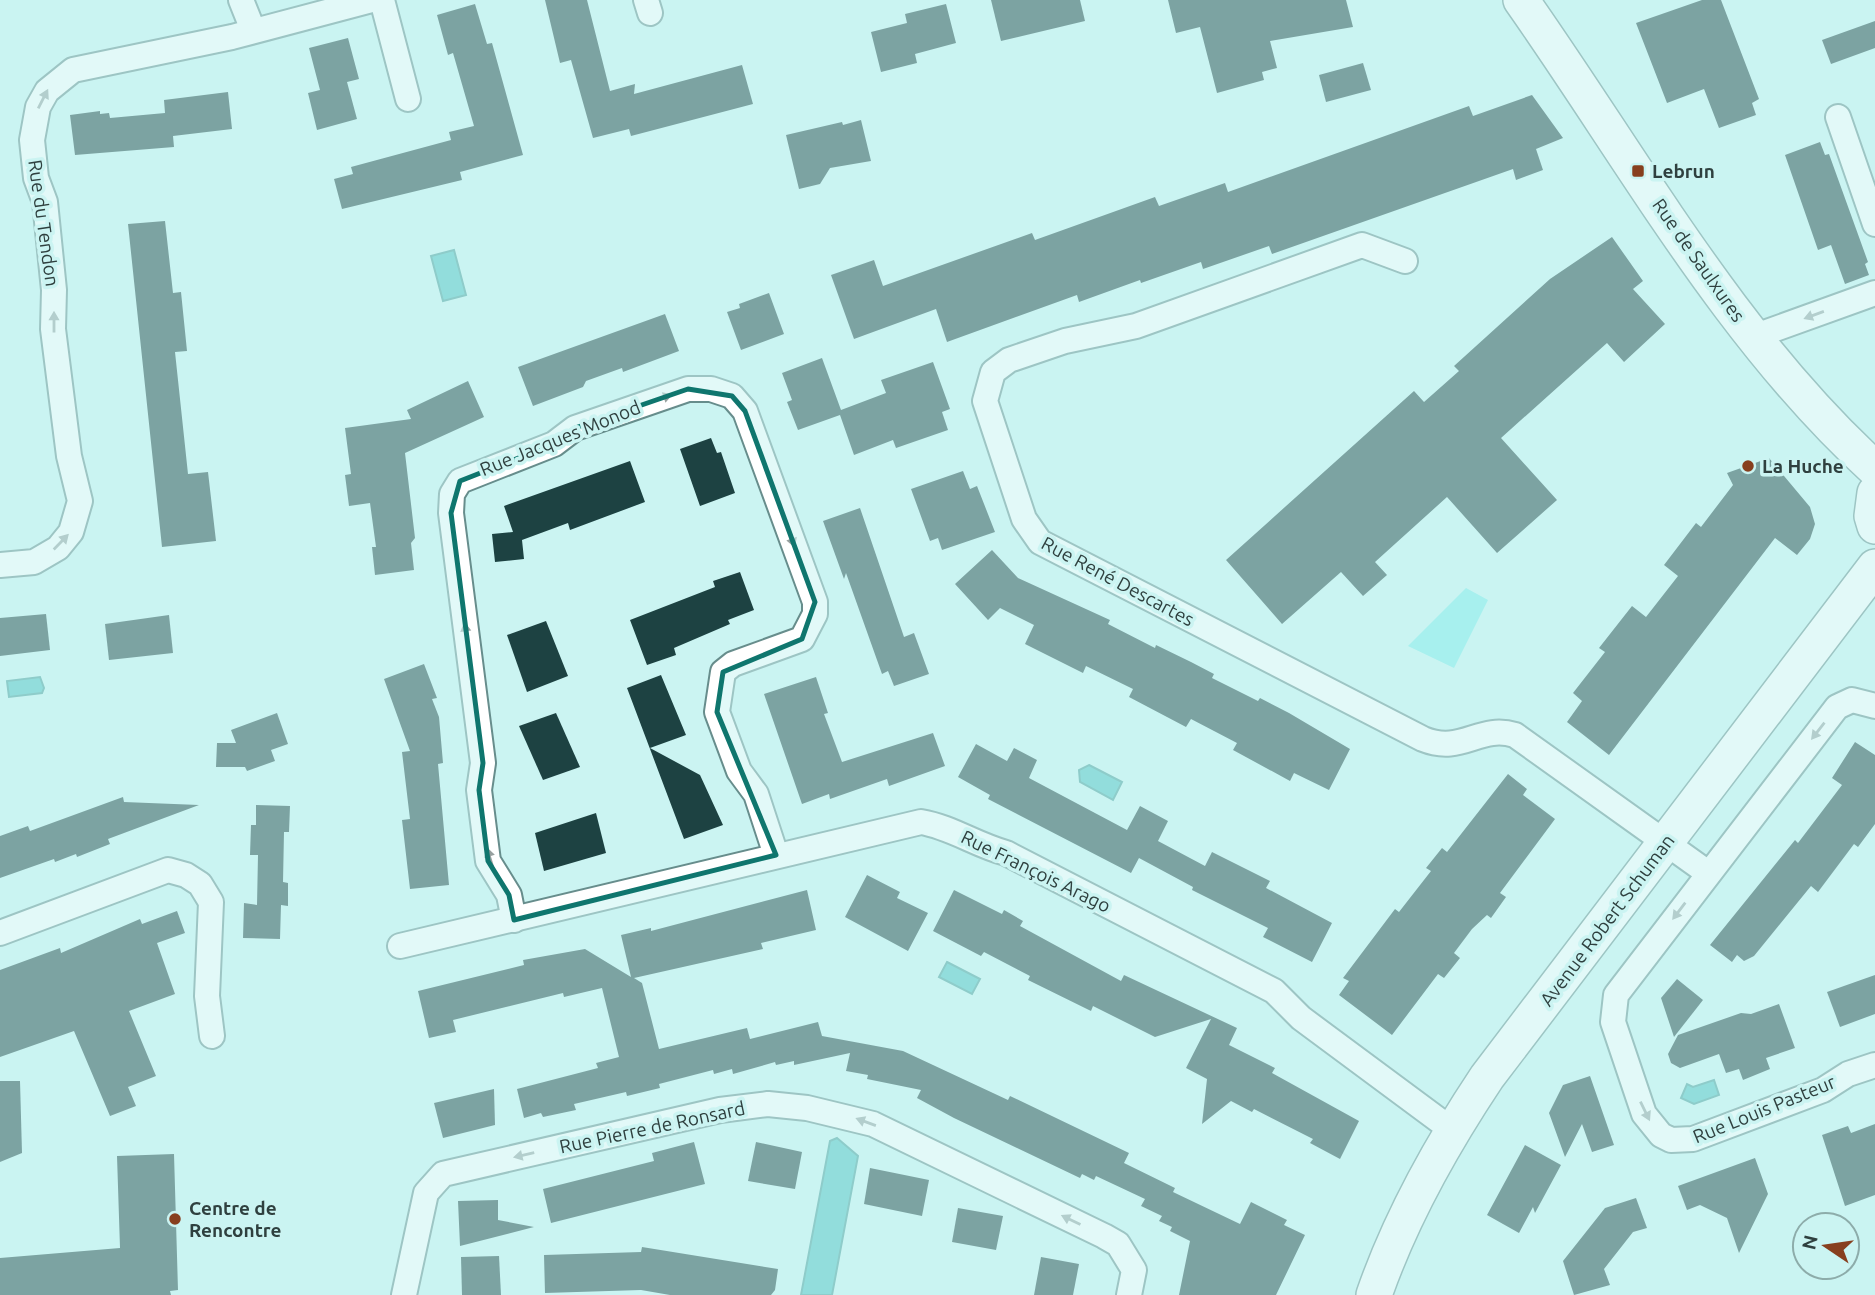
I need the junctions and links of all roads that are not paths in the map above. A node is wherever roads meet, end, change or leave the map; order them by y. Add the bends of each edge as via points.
1 (241, 0) edge
2 (372, 0) edge
3 (382, 0) edge
4 (1533, 5) edge
5 (253, 30) junction
6 (408, 99) dead end
7 (1838, 117) dead end
8 (1875, 224) edge
9 (1405, 261) dead end
10 (1875, 293) edge
11 (1753, 337) junction
12 (1875, 469) edge
13 (1875, 493) edge
14 (1875, 526) edge
15 (0, 565) edge
16 (1875, 567) edge
17 (1875, 706) edge
18 (1665, 843) junction
19 (776, 855) junction
20 (1708, 873) junction
21 (514, 920) junction
22 (0, 933) edge
23 (400, 946) dead end
24 (212, 1035) dead end
25 (1875, 1065) edge
26 (1452, 1130) junction
27 (404, 1295) edge
28 (1129, 1295) edge
29 (1374, 1295) edge

1 - 5 street
2 - 5 street, Rue du Tendon
3 - 6 street
4 - 11 street, Rue de Saulxures
15 -> 5 street, Rue du Tendon via 34,562 58,548 71,532 80,501 69,456 55,342 45,202 36,178 32,140 38,107 52,83 73,70
7 - 8 street
9 - 18 street, Rue René Descartes via 1362,245 1136,327 1065,341 1009,360 993,372 985,401 1024,519 1040,542 1423,739 1449,746 1492,732 1515,735
10 -> 11 street
11 - 12 street, Rue de Saulxures via 1836,433
13 - 14 street
16 - 18 street, Avenue Robert Schuman
17 -> 20 street, Rue Louis Pasteur via 1852,700 1837,707
18 - 20 street
18 - 26 street, Avenue Robert Schuman
19 - 21 street, Rue François Arago
21 -> 19 street, Rue Jacques Monod via 509,895 488,861 480,790 483,763 452,494 460,481 472,474 554,444 575,428 688,389 711,389 732,396 746,411 815,602 815,614 802,639 733,664 723,673 717,712 739,771 756,794
19 - 26 street, Rue François Arago via 921,822 943,826 981,847 1006,853 1274,990 1301,1018
20 -> 25 street, Rue Louis Pasteur via 1616,995 1617,1036 1644,1114 1653,1127 1671,1140 1693,1139 1823,1090 1848,1074
21 - 23 street, Rue François Arago
22 - 24 street via 169,870 186,875 200,884 211,902 207,996
26 - 29 street, Avenue Robert Schuman via 1416,1194
28 -> 27 street, Rue Pierre de Ronsard via 1134,1270 1129,1256 1104,1236 873,1124 768,1104 720,1110 443,1174 426,1192

